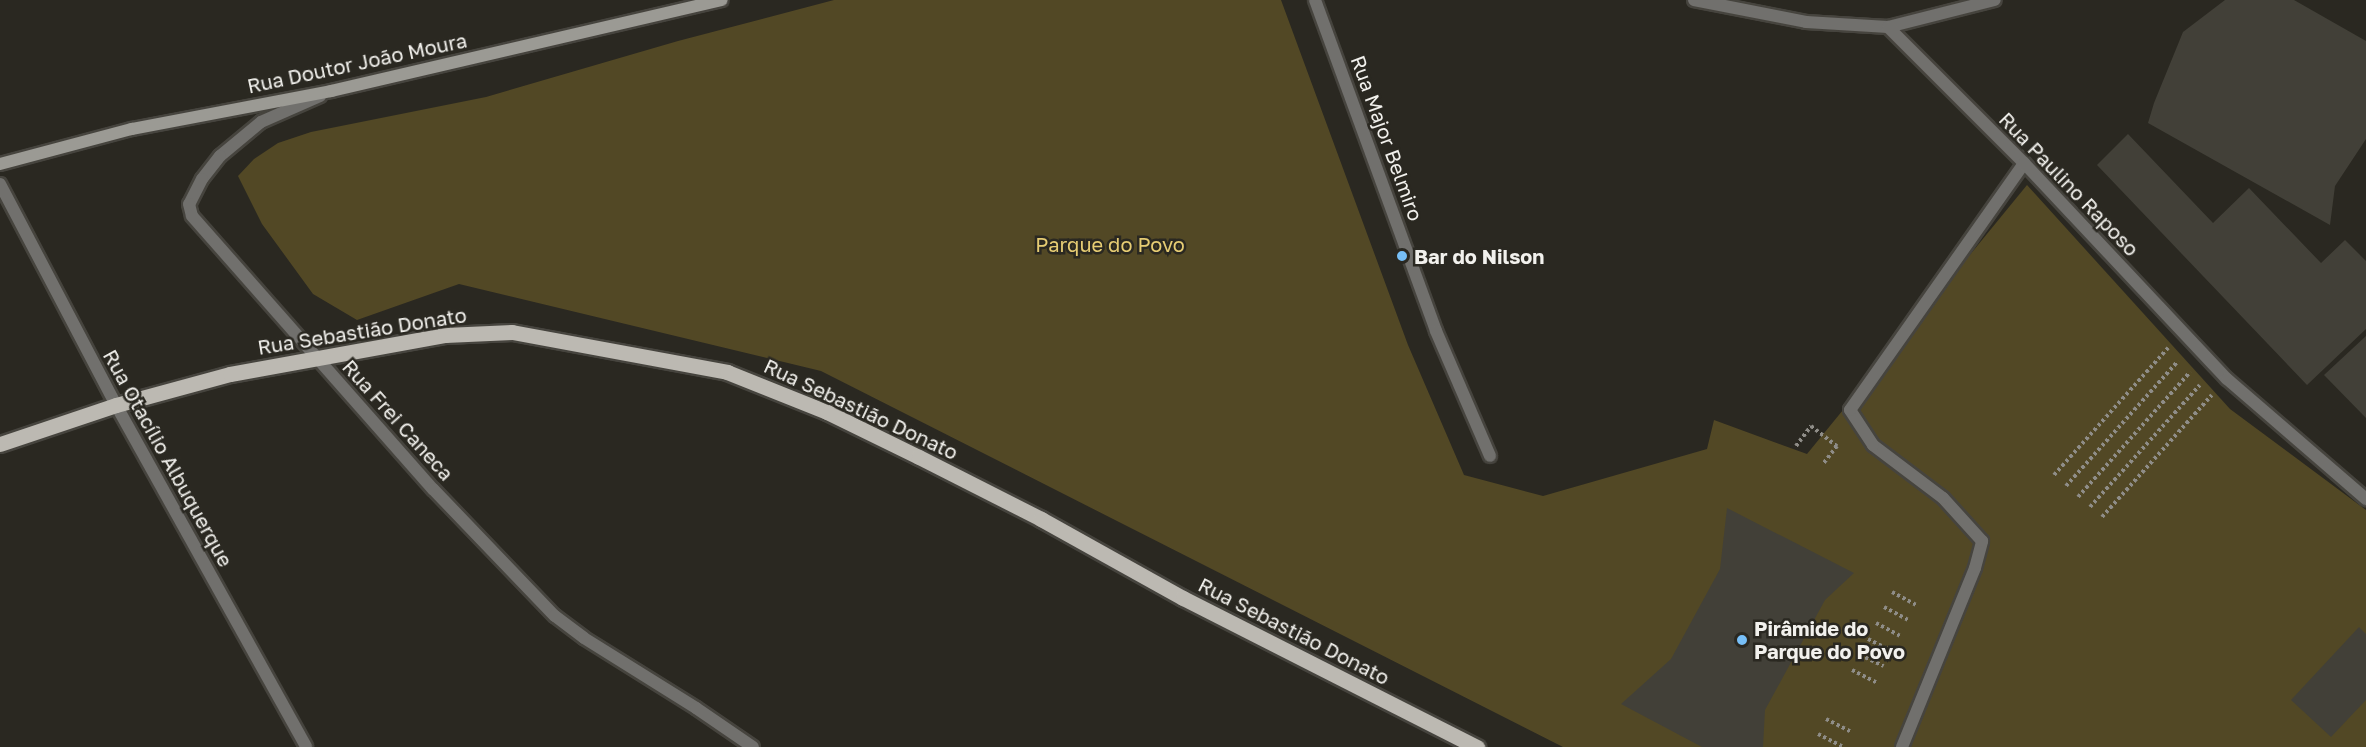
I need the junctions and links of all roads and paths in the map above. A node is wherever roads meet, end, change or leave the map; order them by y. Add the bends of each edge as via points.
1 (722, 0) edge
2 (1316, 0) edge
3 (1694, 0) edge
4 (1995, 0) edge
5 (1887, 27) junction
6 (331, 91) junction
7 (0, 164) edge
8 (2024, 164) junction
9 (0, 184) edge
10 (316, 357) junction
11 (2158, 359) dead end
12 (2170, 370) dead end
13 (2182, 380) dead end
14 (2194, 391) dead end
15 (2206, 402) dead end
16 (116, 405) junction
17 (0, 444) edge
18 (1796, 446) dead end
19 (1490, 456) dead end
20 (1823, 464) dead end
21 (2055, 475) dead end
22 (2066, 486) dead end
23 (2078, 496) dead end
24 (2366, 499) edge
25 (2090, 507) dead end
26 (2102, 517) dead end
27 (1892, 592) dead end
28 (1916, 605) dead end
29 (1884, 608) dead end
30 (1908, 620) dead end
31 (1876, 623) dead end
32 (1900, 636) dead end
33 (1868, 639) dead end
34 (1892, 651) dead end
35 (1860, 655) dead end
36 (1884, 666) dead end
37 (1852, 670) dead end
38 (1876, 682) dead end
39 (1826, 719) dead end
40 (1850, 731) dead end
41 (1818, 734) dead end
42 (1842, 746) edge
43 (306, 747) edge
44 (753, 747) edge
45 (1477, 747) edge
46 (1902, 747) edge

1 - 6 main road, Rua Doutor João Moura
2 - 19 street, Rua Major Belmiro via 1436,331
3 - 5 street via 1806,22
4 - 5 street
5 - 8 street, Rua Paulino Raposo
6 - 7 main road, Rua Doutor João Moura via 132,129
6 - 10 street, Rua Frei Caneca via 261,122 240,138 202,179 189,204 192,216
8 - 24 street, Rua Paulino Raposo via 2227,379
8 - 46 street via 1850,410 1873,445 1942,498 1982,541 1975,568
9 - 16 street, Rua Otacílio Albuquerque
10 - 16 main road, Rua Sebastião Donato via 230,374
10 - 44 street, Rua Frei Caneca via 441,498 555,616
10 - 45 main road, Rua Sebastião Donato via 445,335 512,332 727,372 827,412 919,457 1183,598
11 - 21 path
12 - 22 path
13 - 23 path
14 - 25 path
15 - 26 path
16 - 17 main road, Rua Sebastião Donato
16 - 43 street, Rua Otacílio Albuquerque
18 - 20 path via 1811,426 1837,446
27 - 28 path
29 - 30 path
31 - 32 path
33 - 34 path
35 - 36 path
37 - 38 path
39 - 40 path
41 - 42 path

